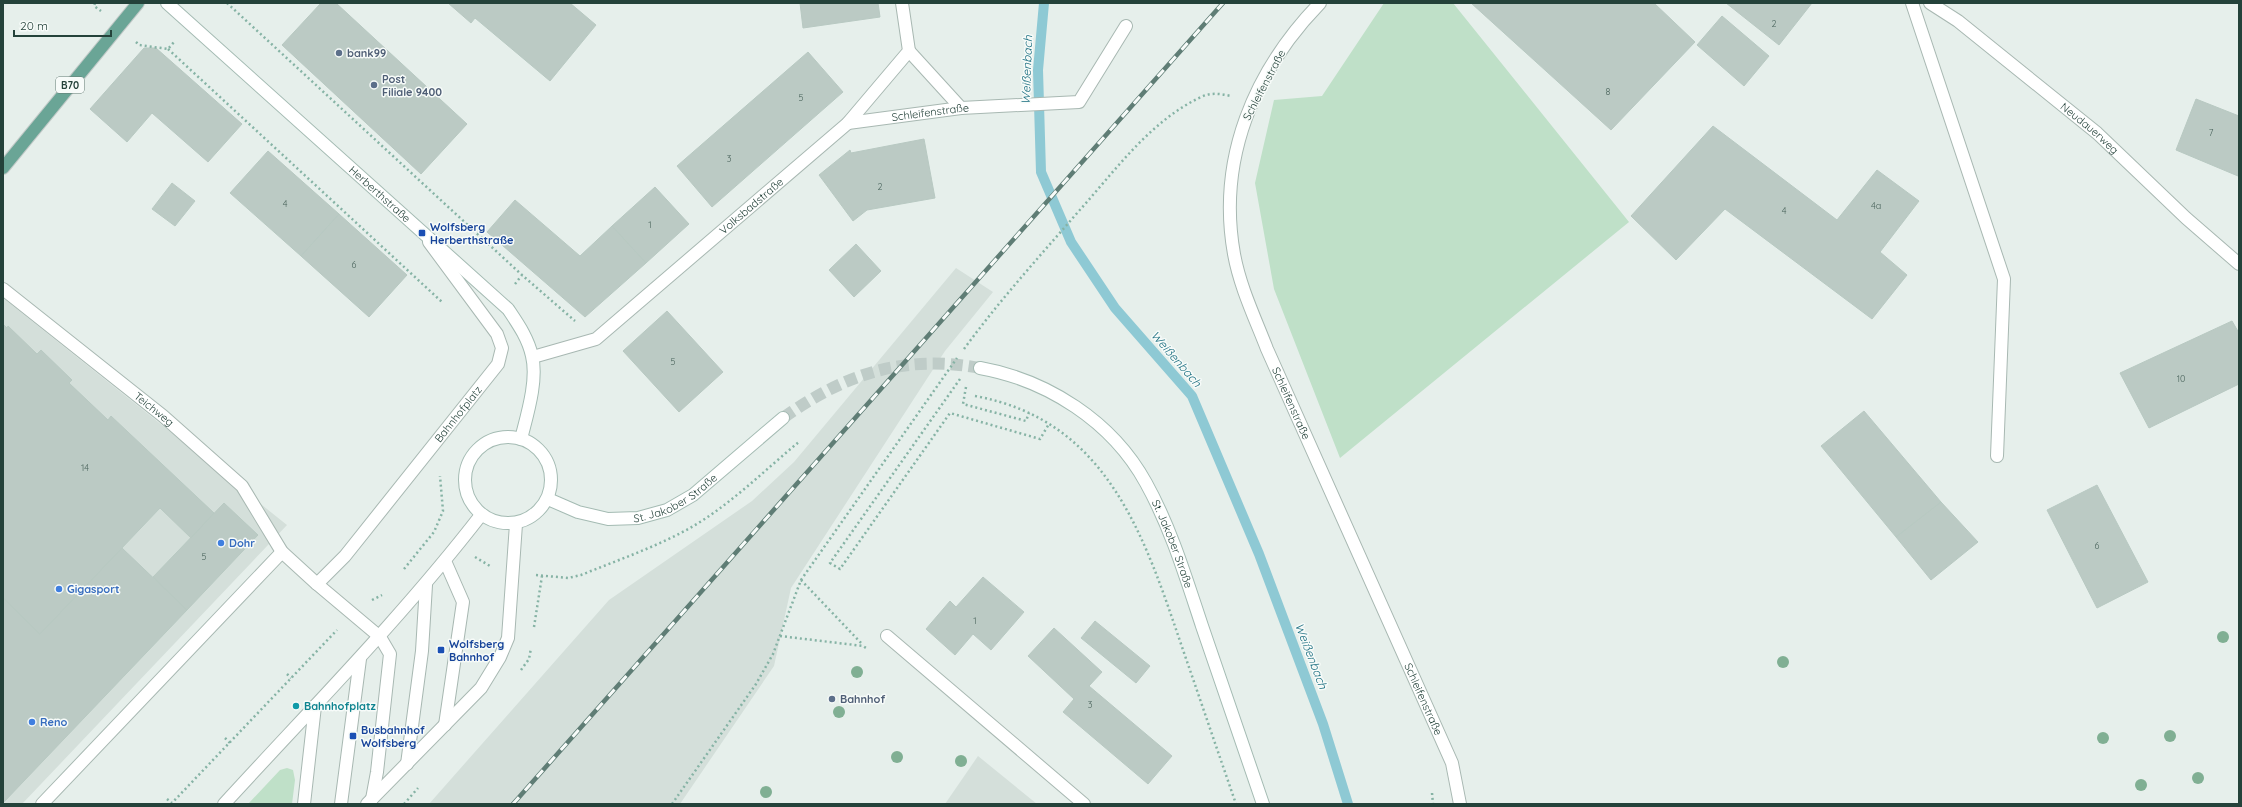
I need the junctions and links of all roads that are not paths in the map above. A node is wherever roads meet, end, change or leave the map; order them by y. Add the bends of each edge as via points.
1 (138, 3) edge
2 (167, 3) edge
3 (902, 3) edge
4 (1320, 3) edge
5 (1912, 3) edge
6 (1930, 3) edge
7 (1126, 26) dead end
8 (909, 51) junction
9 (961, 108) junction
10 (848, 123) junction
11 (3, 168) edge
12 (422, 233) junction
13 (2239, 264) edge
14 (3, 289) edge
15 (533, 357) junction
16 (980, 368) tunnel mouth
17 (783, 418) tunnel mouth
18 (521, 439) junction
19 (1997, 456) dead end
20 (548, 499) junction
21 (481, 514) junction
22 (516, 524) junction
23 (282, 552) junction
24 (445, 561) junction
25 (317, 584) junction
26 (426, 585) junction
27 (887, 636) dead end
28 (380, 637) junction
29 (360, 659) junction
30 (315, 706) junction
31 (445, 726) junction
32 (408, 764) junction
33 (370, 802) edge
34 (42, 804) edge
35 (224, 804) edge
36 (304, 804) edge
37 (341, 804) edge
38 (1084, 804) edge
39 (1263, 804) edge
40 (1460, 804) edge

1 - 11 main road, B70
2 - 12 street, Herberthstraße
3 - 8 street
4 - 40 street, Schleifenstraße via 1276,57 1242,125 1229,192 1234,255 1267,349 1452,763
5 - 19 street via 2004,279
6 - 13 street, Neudauerweg via 1958,21 2097,133 2186,218
7 - 9 street, Schleifenstraße via 1079,102
8 - 9 street
8 - 10 street, Volksbadstraße
9 - 10 street, Schleifenstraße
10 - 15 street, Volksbadstraße via 596,339
12 - 15 street, Herberthstraße via 508,309 523,332
12 - 25 street, Bahnhofplatz via 497,334 502,348 498,364 345,556
14 - 23 street, Teichweg via 163,416 242,486
15 - 18 street, Herberthstraße via 530,406
16 - 39 street, St. Jakober Straße via 1000,371 1038,385 1091,418 1121,447 1146,482 1162,514 1184,574
17 - 20 street, St. Jakober Straße via 693,495 667,510 638,518 608,519 578,512
18 - 20 street via 533,444 548,463 552,487
18 - 21 street via 500,437 489,441 480,447 468,465 465,476 468,497
20 - 22 street via 529,519
21 - 22 street via 492,521
21 - 24 street
22 - 31 street via 508,638 481,688
23 - 25 street
23 - 34 street
24 - 26 street
24 - 31 street via 463,602
25 - 28 street
26 - 28 street
26 - 32 street via 422,651
27 - 38 street
28 - 29 street
28 - 33 street via 390,654 377,772
29 - 30 street
29 - 37 street
30 - 35 street
30 - 36 street
31 - 32 street
32 - 33 street

